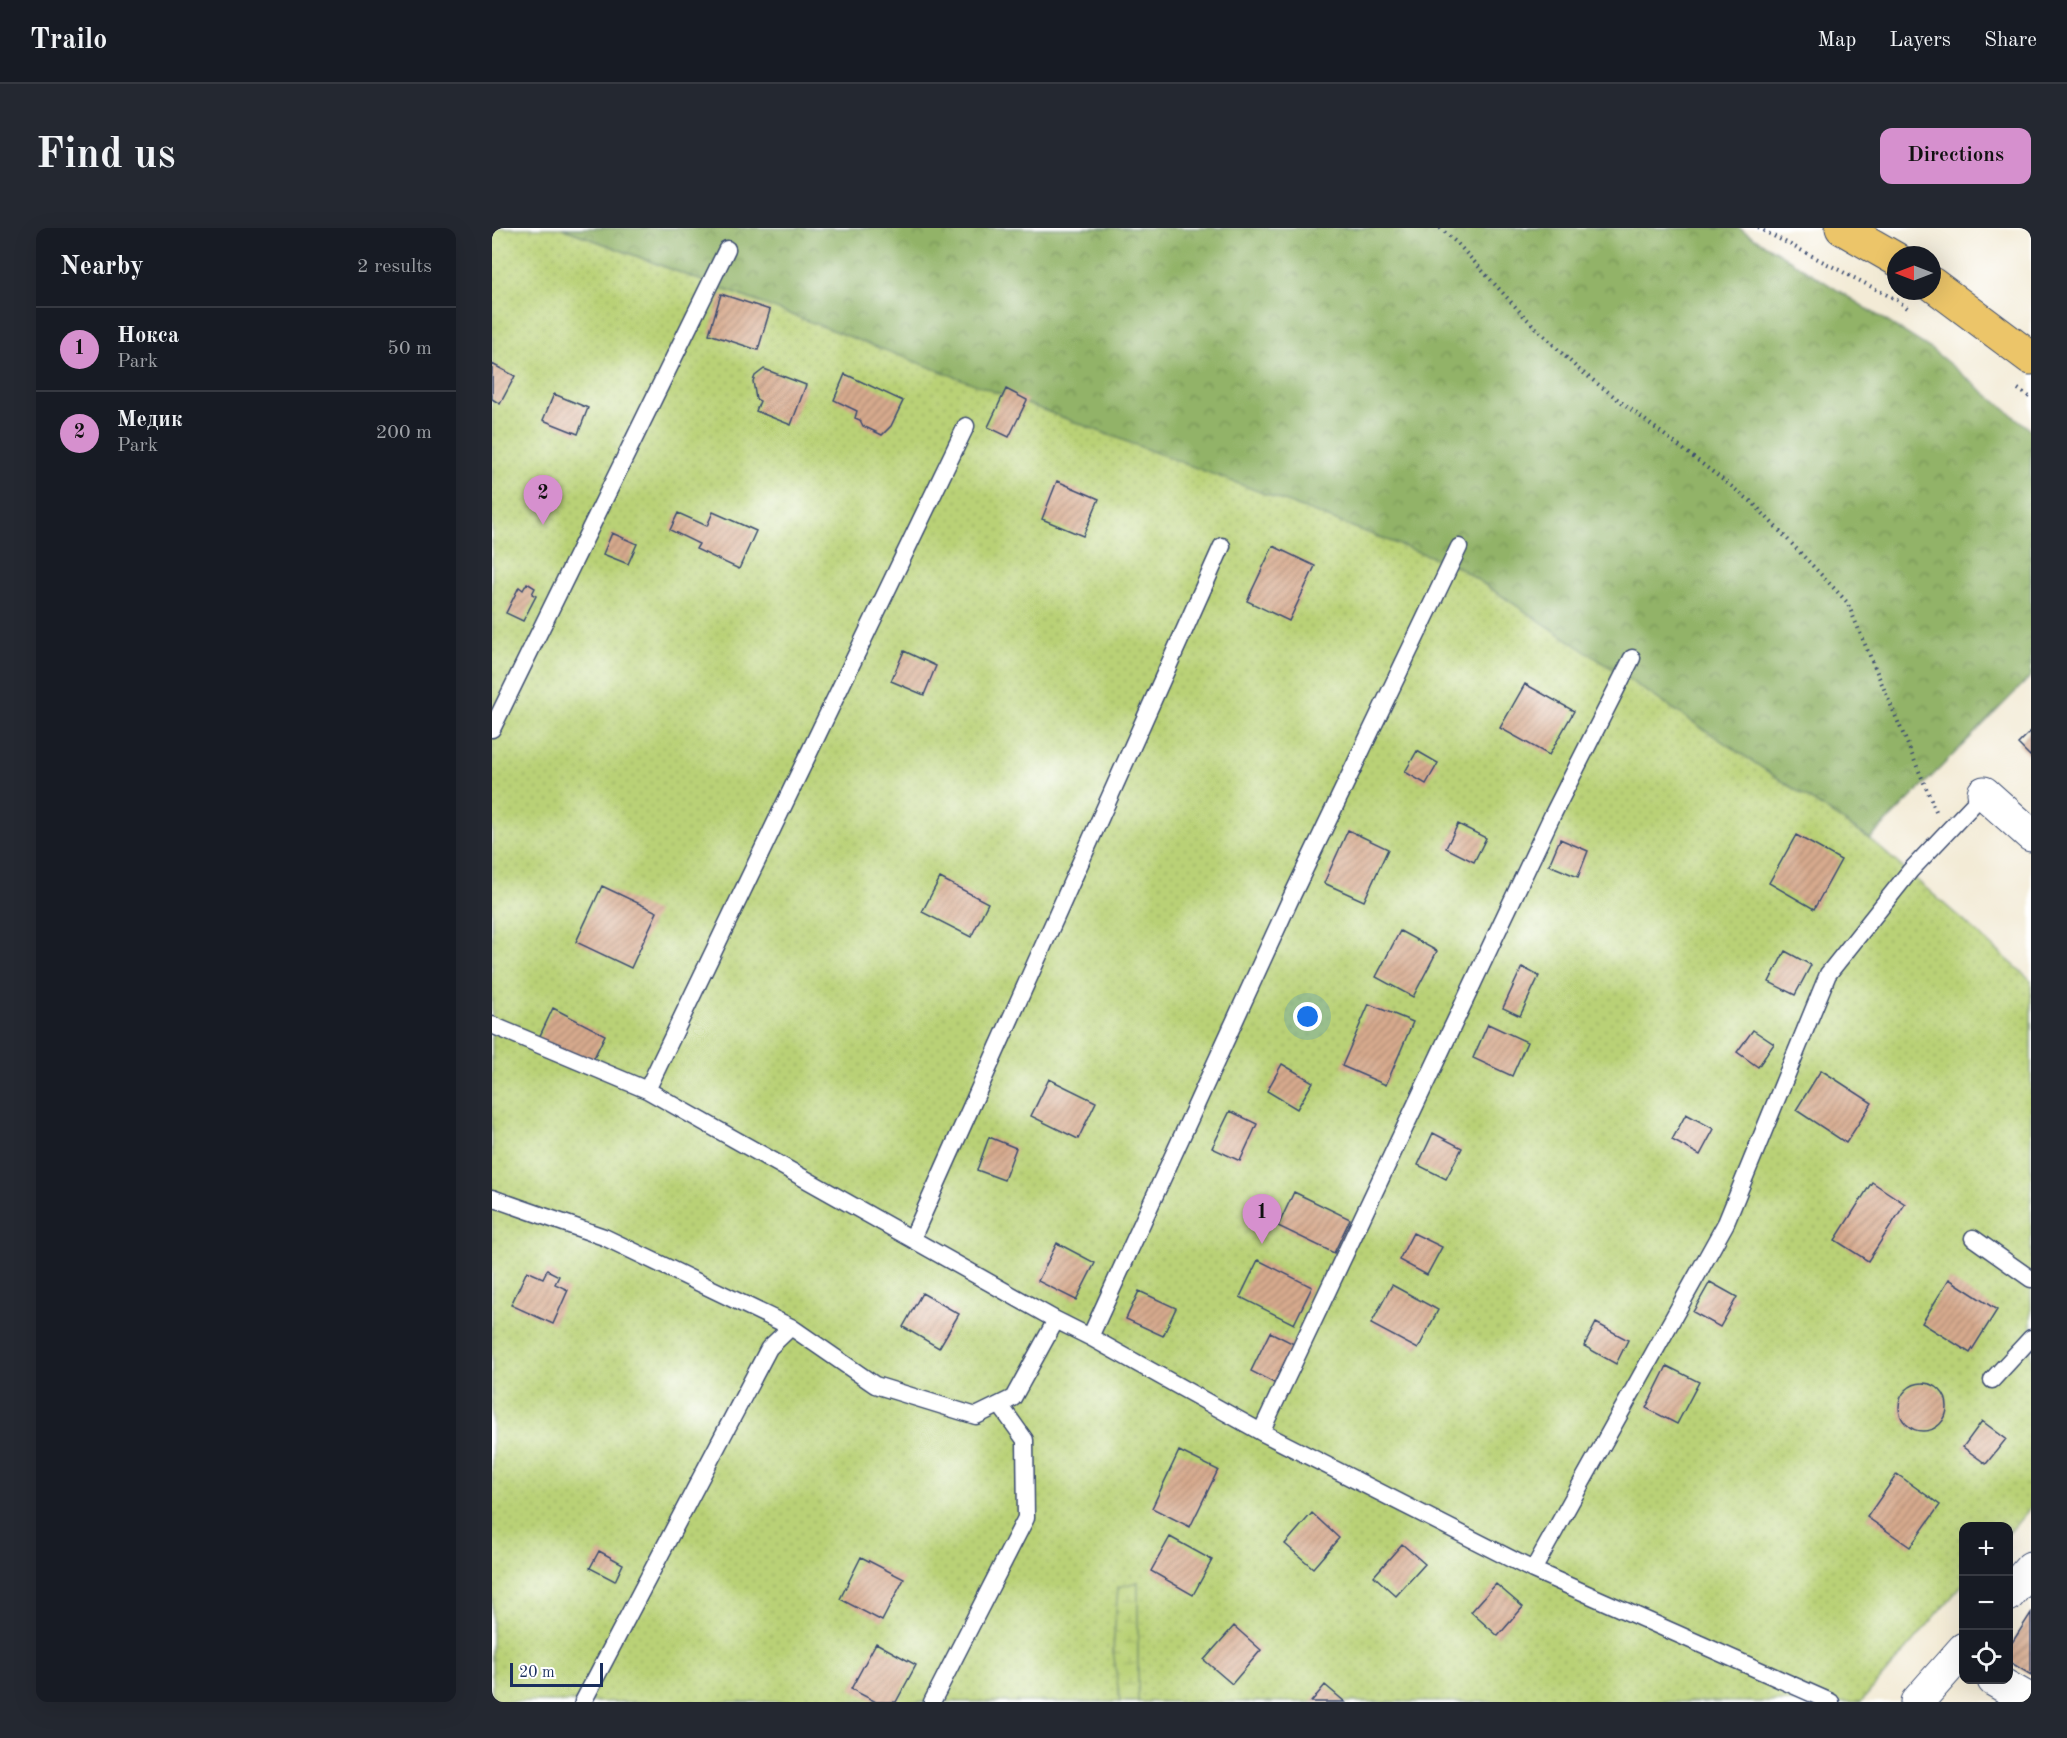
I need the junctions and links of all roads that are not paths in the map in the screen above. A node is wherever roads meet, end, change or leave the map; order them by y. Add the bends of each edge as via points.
1 (1842, 228) edge
2 (727, 249) dead end
3 (1887, 254) edge
4 (1941, 291) edge
5 (2031, 358) edge
6 (966, 426) dead end
7 (1222, 546) dead end
8 (1459, 547) dead end
9 (1632, 658) dead end
10 (492, 729) edge
11 (1984, 793) joint
12 (2031, 835) edge
13 (492, 1025) edge
14 (647, 1090) junction
15 (494, 1204) edge
16 (1973, 1238) dead end
17 (912, 1239) junction
18 (2031, 1279) edge
19 (1056, 1320) junction
20 (791, 1327) junction
21 (1090, 1336) junction
22 (2031, 1338) edge
23 (1992, 1380) dead end
24 (1000, 1404) junction
25 (1261, 1431) junction
26 (2031, 1568) edge
27 (1533, 1570) junction
28 (2013, 1589) edge
29 (1959, 1658) edge
30 (2001, 1684) edge
31 (2031, 1701) edge
32 (583, 1702) edge
33 (932, 1702) edge
34 (1831, 1702) edge
35 (1917, 1702) edge

1 - 3 main road
2 - 10 lane
4 - 5 main road
6 - 14 lane
7 - 17 lane
8 - 21 lane via 1290,900
9 - 25 lane via 1551,816
11 - 12 street
11 - 27 lane via 1910,870 1828,974 1726,1223
13 - 14 lane
14 - 17 lane
15 - 20 lane via 604,1237
16 - 18 lane
17 - 19 lane
19 - 21 lane
19 - 24 lane via 1013,1398
20 - 24 lane via 875,1385 976,1416
20 - 32 lane via 769,1348
21 - 25 lane
22 - 23 lane
24 - 33 lane via 1025,1440 1026,1518
25 - 27 lane
26 - 28 street
27 - 34 lane
29 - 35 street
30 - 31 street

